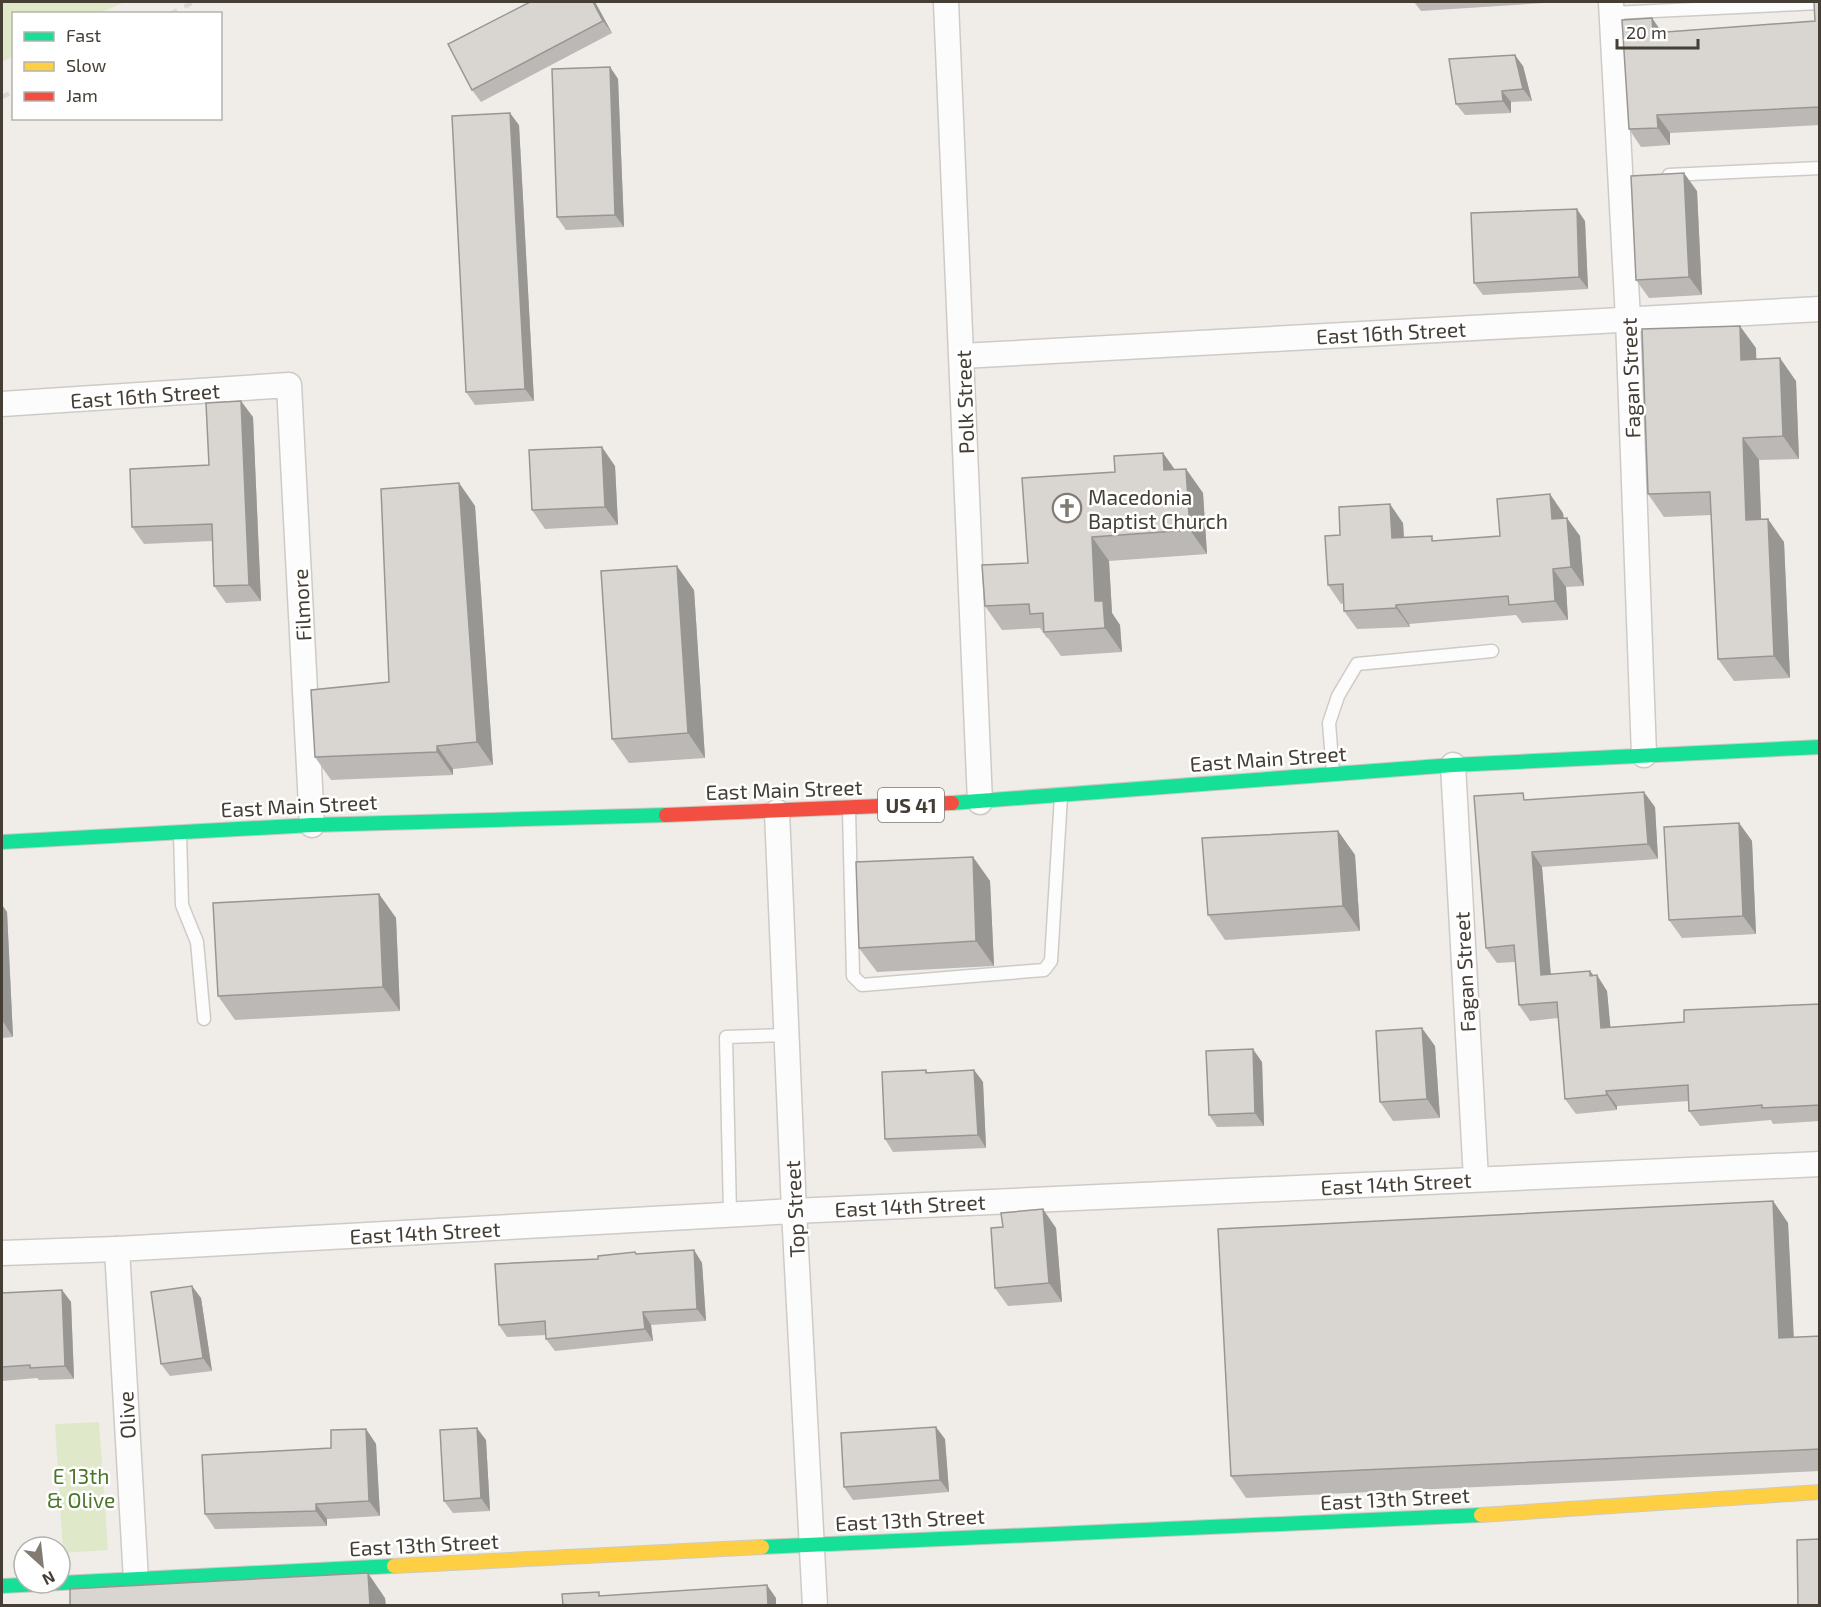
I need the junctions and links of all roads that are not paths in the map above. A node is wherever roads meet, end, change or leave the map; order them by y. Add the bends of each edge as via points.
1 (946, 2) edge
2 (1820, 3) edge
3 (1611, 7) edge
4 (1820, 168) edge
5 (1656, 176) edge
6 (1820, 309) edge
7 (1628, 319) junction
8 (962, 356) junction
9 (289, 385) joint
10 (2, 404) edge
11 (1492, 651) dead end
12 (1820, 747) edge
13 (1644, 755) junction
14 (1453, 765) junction
15 (1333, 773) junction
16 (1061, 795) junction
17 (980, 802) junction
18 (849, 808) junction
19 (777, 812) junction
20 (312, 825) junction
21 (180, 832) junction
22 (2, 842) edge
23 (204, 1019) dead end
24 (787, 1035) junction
25 (1820, 1164) edge
26 (1476, 1179) junction
27 (794, 1211) junction
28 (730, 1214) junction
29 (117, 1249) junction
30 (2, 1253) edge
31 (1820, 1492) edge
32 (811, 1545) junction
33 (136, 1580) junction
34 (2, 1586) edge
35 (815, 1605) edge

1 - 8 street, Polk Street
2 - 3 lane
3 - 7 street, Fagan Street via 1626,177
4 - 5 lane
6 - 7 street, East 16th Street
7 - 8 street, East 16th Street
7 - 13 street, Fagan Street
8 - 17 street, Polk Street
9 - 10 street, East 16th Street
9 - 20 street, Filmore
11 - 15 lane via 1358,664 1338,696 1329,723
12 - 13 main road, East Main Street / US 41
13 - 14 main road, East Main Street / US 41
14 - 15 main road, East Main Street / US 41
14 - 26 street, Fagan Street
15 - 16 main road, East Main Street / US 41
16 - 17 main road, East Main Street / US 41
16 - 18 lane via 1051,961 1044,970 862,985 853,976
17 - 18 main road, East Main Street / US 41
18 - 19 main road, East Main Street / US 41
19 - 20 main road, East Main Street / US 41
19 - 24 street, Top Street
20 - 21 main road, East Main Street / US 41
21 - 22 main road, East Main Street / US 41
21 - 23 lane via 182,905 197,942
24 - 27 street, Top Street
24 - 28 lane via 726,1037
25 - 26 street, East 14th Street
26 - 27 street, East 14th Street
27 - 28 street, East 14th Street
27 - 32 street, Top Street
28 - 29 street, East 14th Street
29 - 30 street, East 14th Street
29 - 33 street, Olive
31 - 32 main road, East 13th Street via 1551,1512
32 - 33 main road, East 13th Street
32 - 35 street, Top Street
33 - 34 main road, East 13th Street

